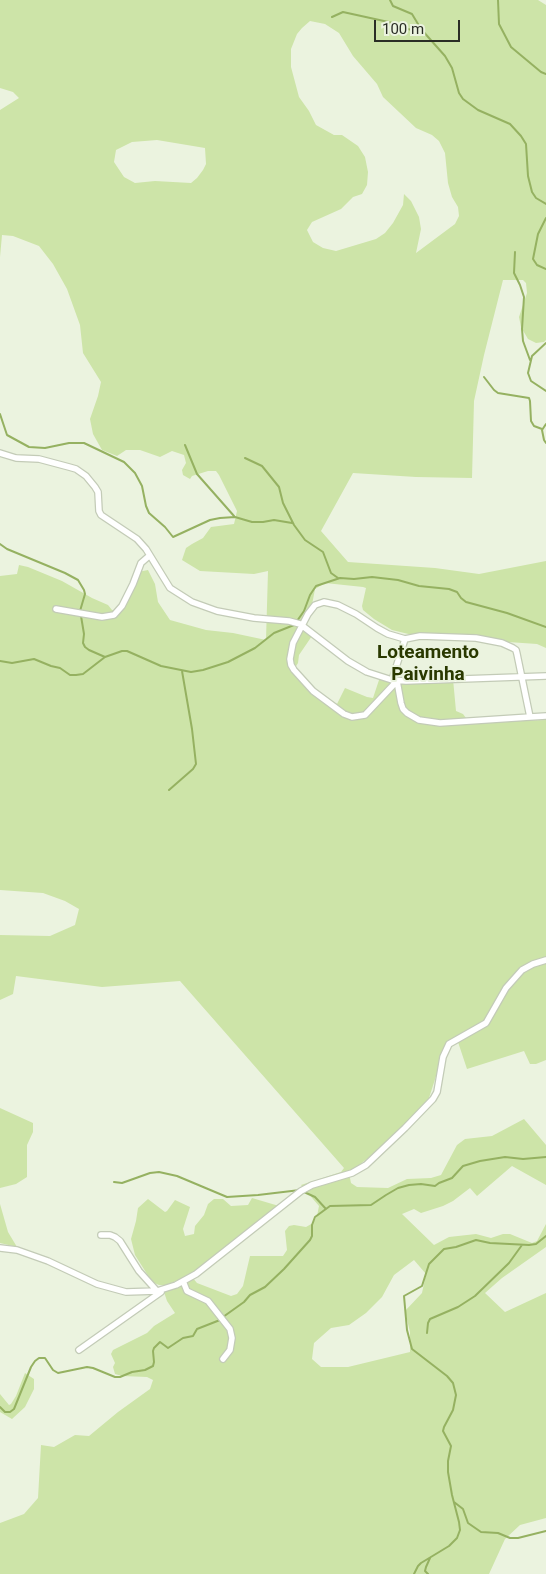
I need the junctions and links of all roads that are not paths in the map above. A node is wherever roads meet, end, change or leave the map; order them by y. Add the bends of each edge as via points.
1 (0, 453) edge
2 (149, 556) junction
3 (56, 609) dead end
4 (303, 626) junction
5 (405, 639) junction
6 (521, 676) junction
7 (546, 676) edge
8 (395, 681) junction
9 (546, 716) edge
10 (530, 717) junction
11 (546, 960) edge
12 (101, 1235) dead end
13 (0, 1248) edge
14 (183, 1282) junction
15 (165, 1289) junction
16 (158, 1291) junction
17 (80, 1350) dead end
18 (223, 1359) dead end

1 - 2 street via 16,458 39,459 80,472 96,487 101,515 137,539
2 - 3 street via 141,563 122,606 114,615 102,617
2 - 4 street via 170,588 192,602 217,611 289,621
4 - 5 street via 311,609 324,602 347,609 377,628
4 - 8 street via 348,661 367,672
4 - 8 street via 290,654 291,665 313,691 344,714 352,717 365,715
5 - 6 street via 430,636 502,643 516,650
5 - 8 street
6 - 7 street
6 - 8 street
6 - 10 street
8 - 10 street via 403,709 419,720 440,723
9 - 10 street
11 - 14 street via 522,970 506,988 486,1023 449,1044 433,1099 366,1166 301,1191
12 - 16 street via 116,1237 139,1271
13 - 16 street via 17,1250 48,1261 115,1290 136,1293
14 - 15 street
14 - 18 street via 187,1291 208,1301 230,1329 230,1350
15 - 16 street
15 - 17 street

